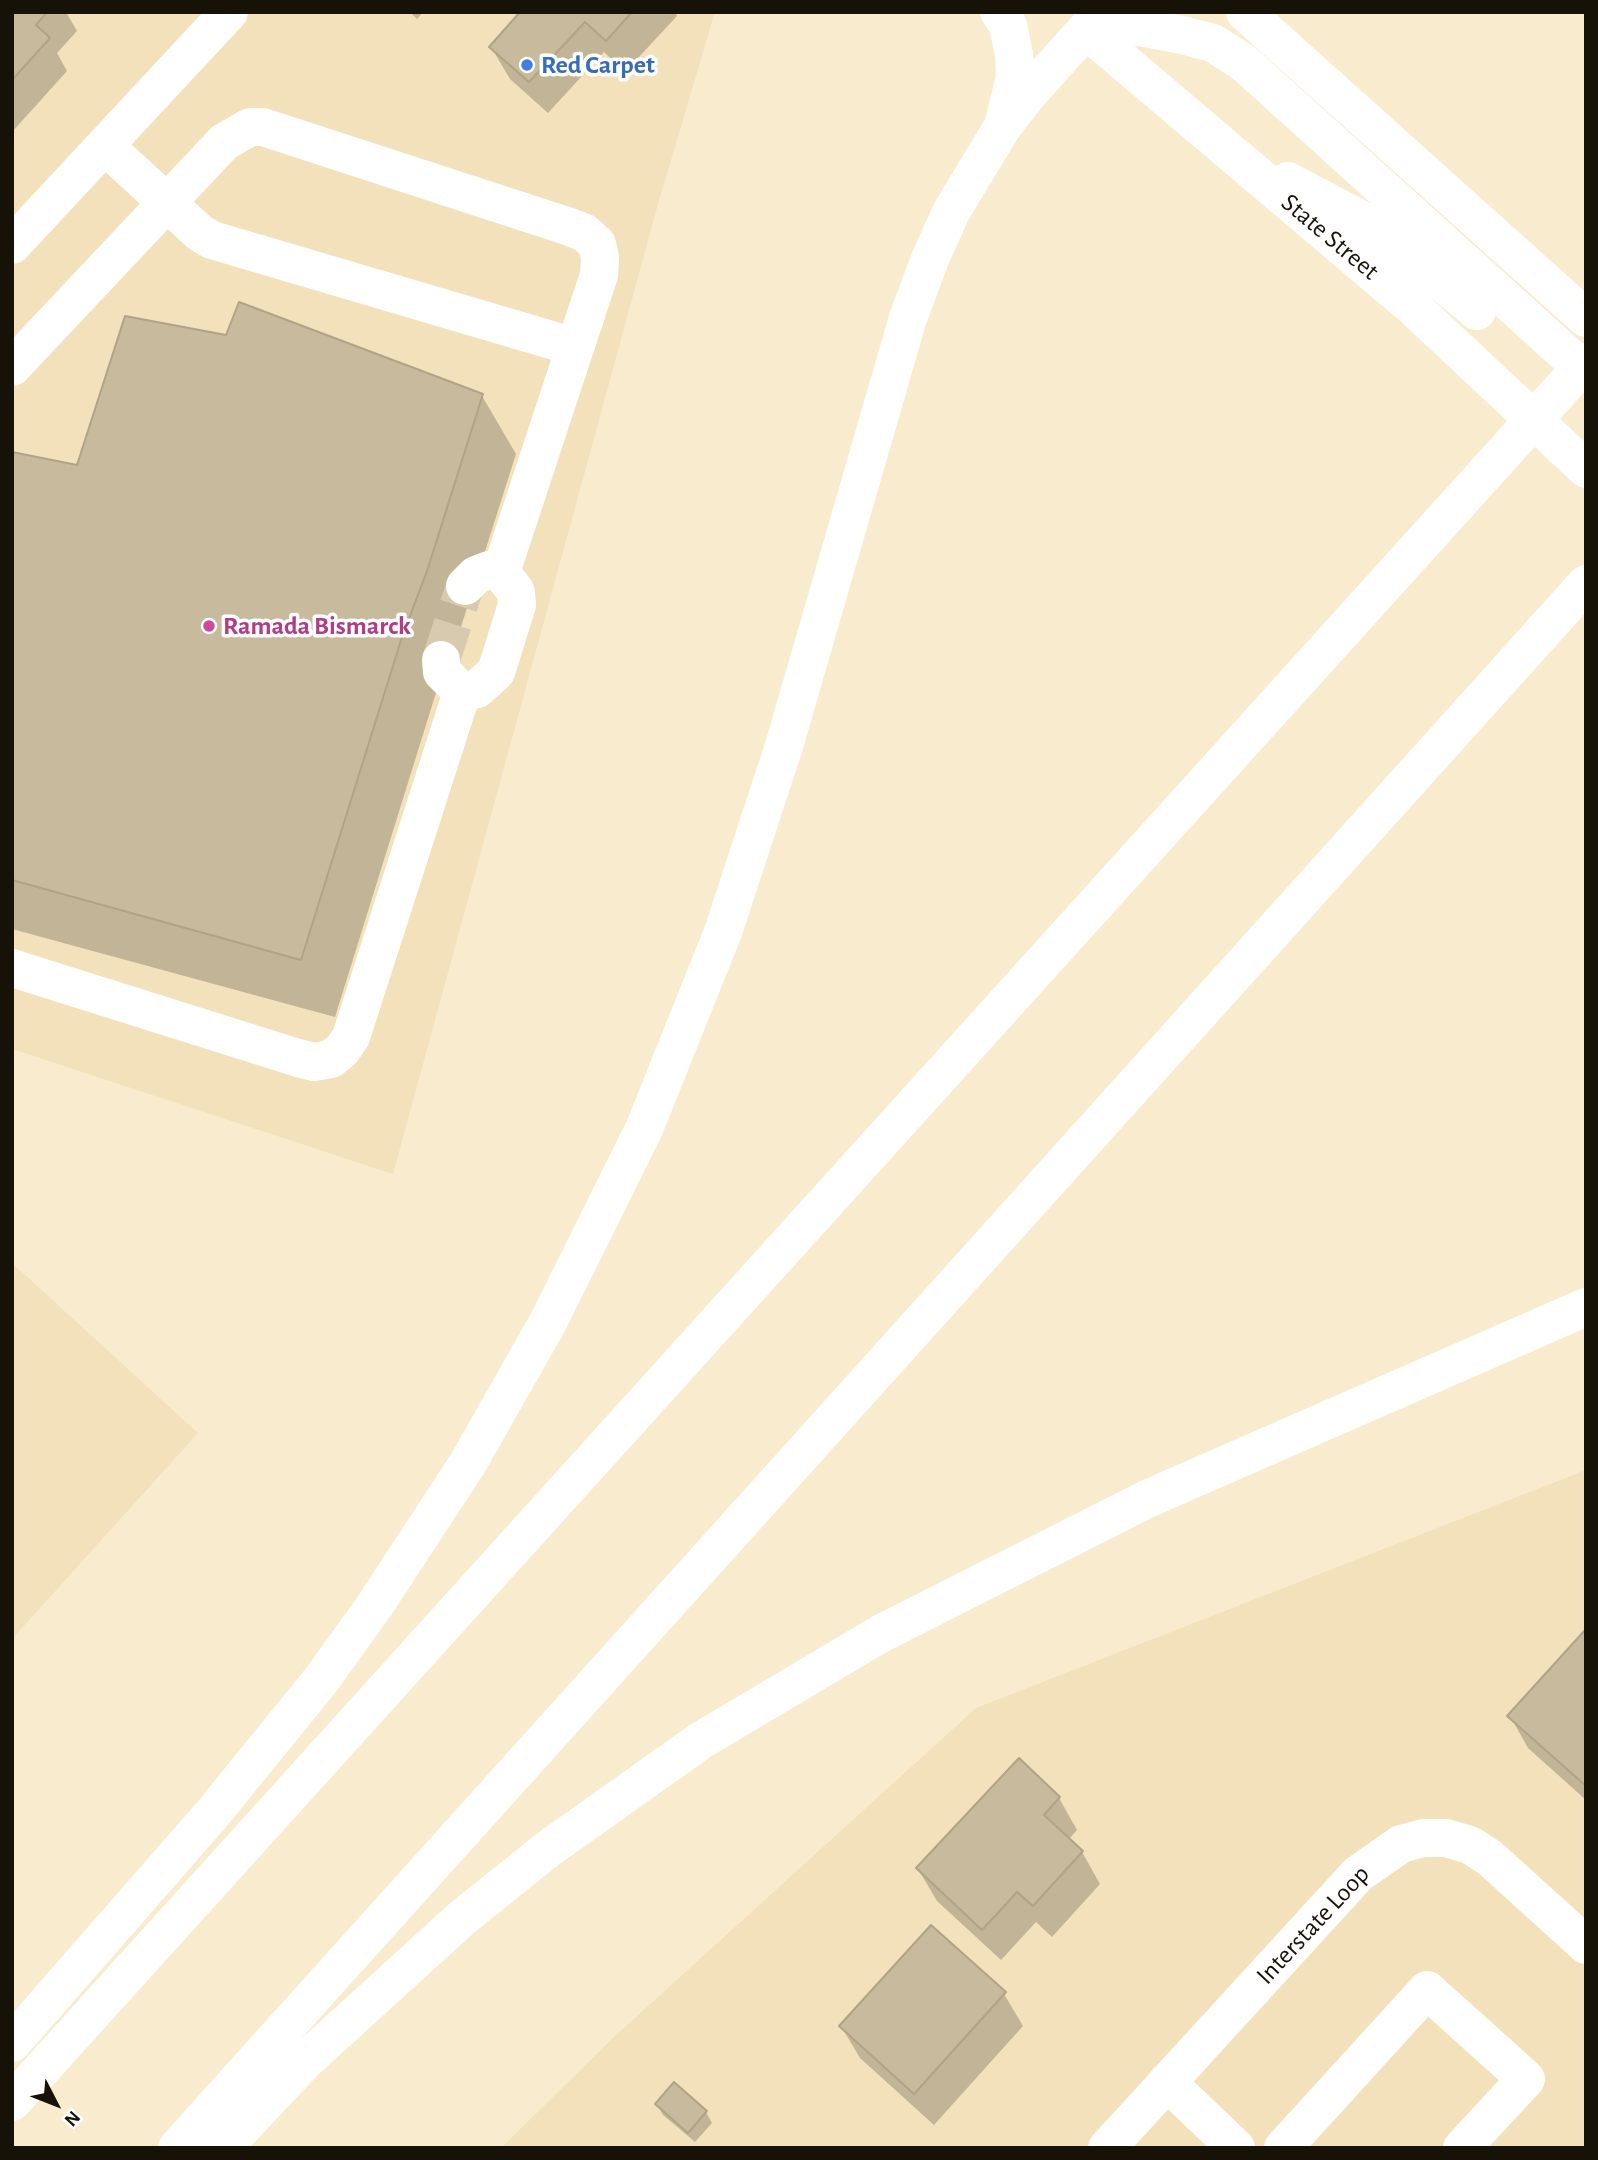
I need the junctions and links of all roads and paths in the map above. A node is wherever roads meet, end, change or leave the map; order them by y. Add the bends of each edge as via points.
1 (229, 12) edge
2 (999, 12) edge
3 (1245, 12) edge
4 (1085, 18) edge
5 (1003, 126) junction
6 (1222, 145) junction
7 (105, 146) junction
8 (166, 204) junction
9 (12, 245) edge
10 (1448, 267) junction
11 (1586, 318) edge
12 (575, 346) junction
13 (1586, 362) edge
14 (12, 367) edge
15 (1586, 372) edge
16 (1586, 408) edge
17 (1586, 469) edge
18 (501, 572) junction
19 (1586, 584) edge
20 (465, 586) tunnel mouth
21 (441, 660) dead end
22 (462, 692) junction
23 (12, 968) edge
24 (1586, 1307) edge
25 (1586, 1945) edge
26 (12, 2043) edge
27 (1167, 2082) junction
28 (12, 2102) edge
29 (177, 2148) edge
30 (223, 2148) edge
31 (1107, 2148) edge
32 (1236, 2148) edge
33 (1283, 2148) edge
34 (1462, 2148) edge

1 - 7 main road
2 - 5 main road via 1008,25 1015,77
3 - 11 main road
4 - 5 main road
4 - 6 main road, State Street
4 - 10 main road via 1213,43 1244,63 1276,90
5 - 26 main road via 951,212 912,306 784,746 723,932 644,1129 583,1256 468,1463 365,1619 271,1744
6 - 10 main road
6 - 17 main road, State Street via 1413,307
7 - 8 main road
7 - 9 main road
8 - 12 main road via 212,240
8 - 12 main road via 225,142 238,132 263,127 570,227 597,244 600,258
8 - 14 main road
10 - 15 main road
10 - 16 main road
12 - 18 main road
13 - 28 main road
18 - 20 main road via 476,575
18 - 22 main road via 516,592 517,605 496,671 477,689
19 - 29 main road
21 - 22 main road via 442,672
22 - 23 main road via 351,1037 331,1059 314,1062 298,1058
24 - 30 main road via 1147,1499 880,1634 700,1741 548,1849 462,1918 306,2060
25 - 27 main road, Interstate Loop via 1470,1845 1446,1838 1401,1844 1358,1874
27 - 31 main road, Interstate Loop
27 - 32 main road
33 - 34 main road via 1427,1990 1526,2079

